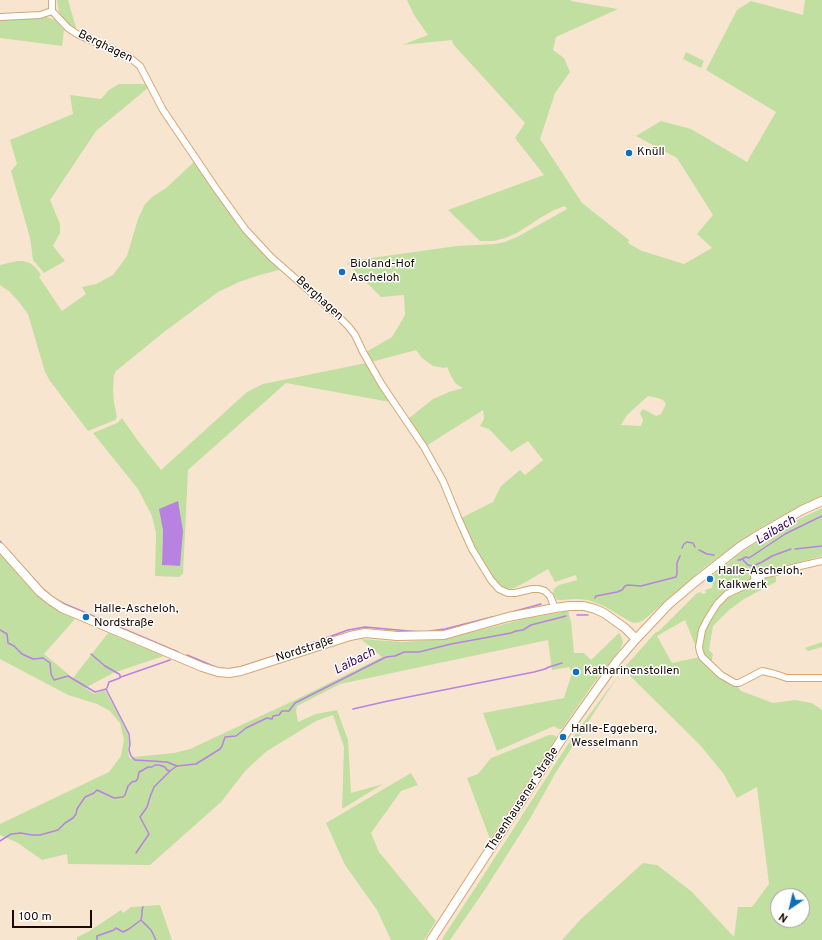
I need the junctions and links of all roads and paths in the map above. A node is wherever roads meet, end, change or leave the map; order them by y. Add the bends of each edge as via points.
1 (52, 0) edge
2 (52, 11) junction
3 (0, 17) edge
4 (822, 501) edge
5 (0, 547) edge
6 (822, 561) edge
7 (762, 575) junction
8 (754, 577) dead end
9 (555, 608) junction
10 (636, 639) junction
11 (822, 678) edge
12 (431, 940) edge

1 - 2 street
2 - 3 street via 40,15
2 - 9 street, Berghagen via 77,34 129,57 140,66 164,110 245,229 271,257 340,318 355,335 382,385 424,447 443,481 472,549 491,580 499,589 508,593 532,589 545,591
4 - 10 street, Theenhausener Straße via 741,546 668,605
5 - 9 street, Nordstraße via 40,592 62,608 218,672 241,671 365,633 397,636 444,635
6 - 7 street
7 - 8 street
7 - 11 street via 759,579 727,594 717,604 702,630 700,652 721,675 735,683 762,671 787,678
9 - 10 street, Nordstraße via 584,606 595,609 625,628
10 - 12 street, Theenhausener Straße via 563,737

